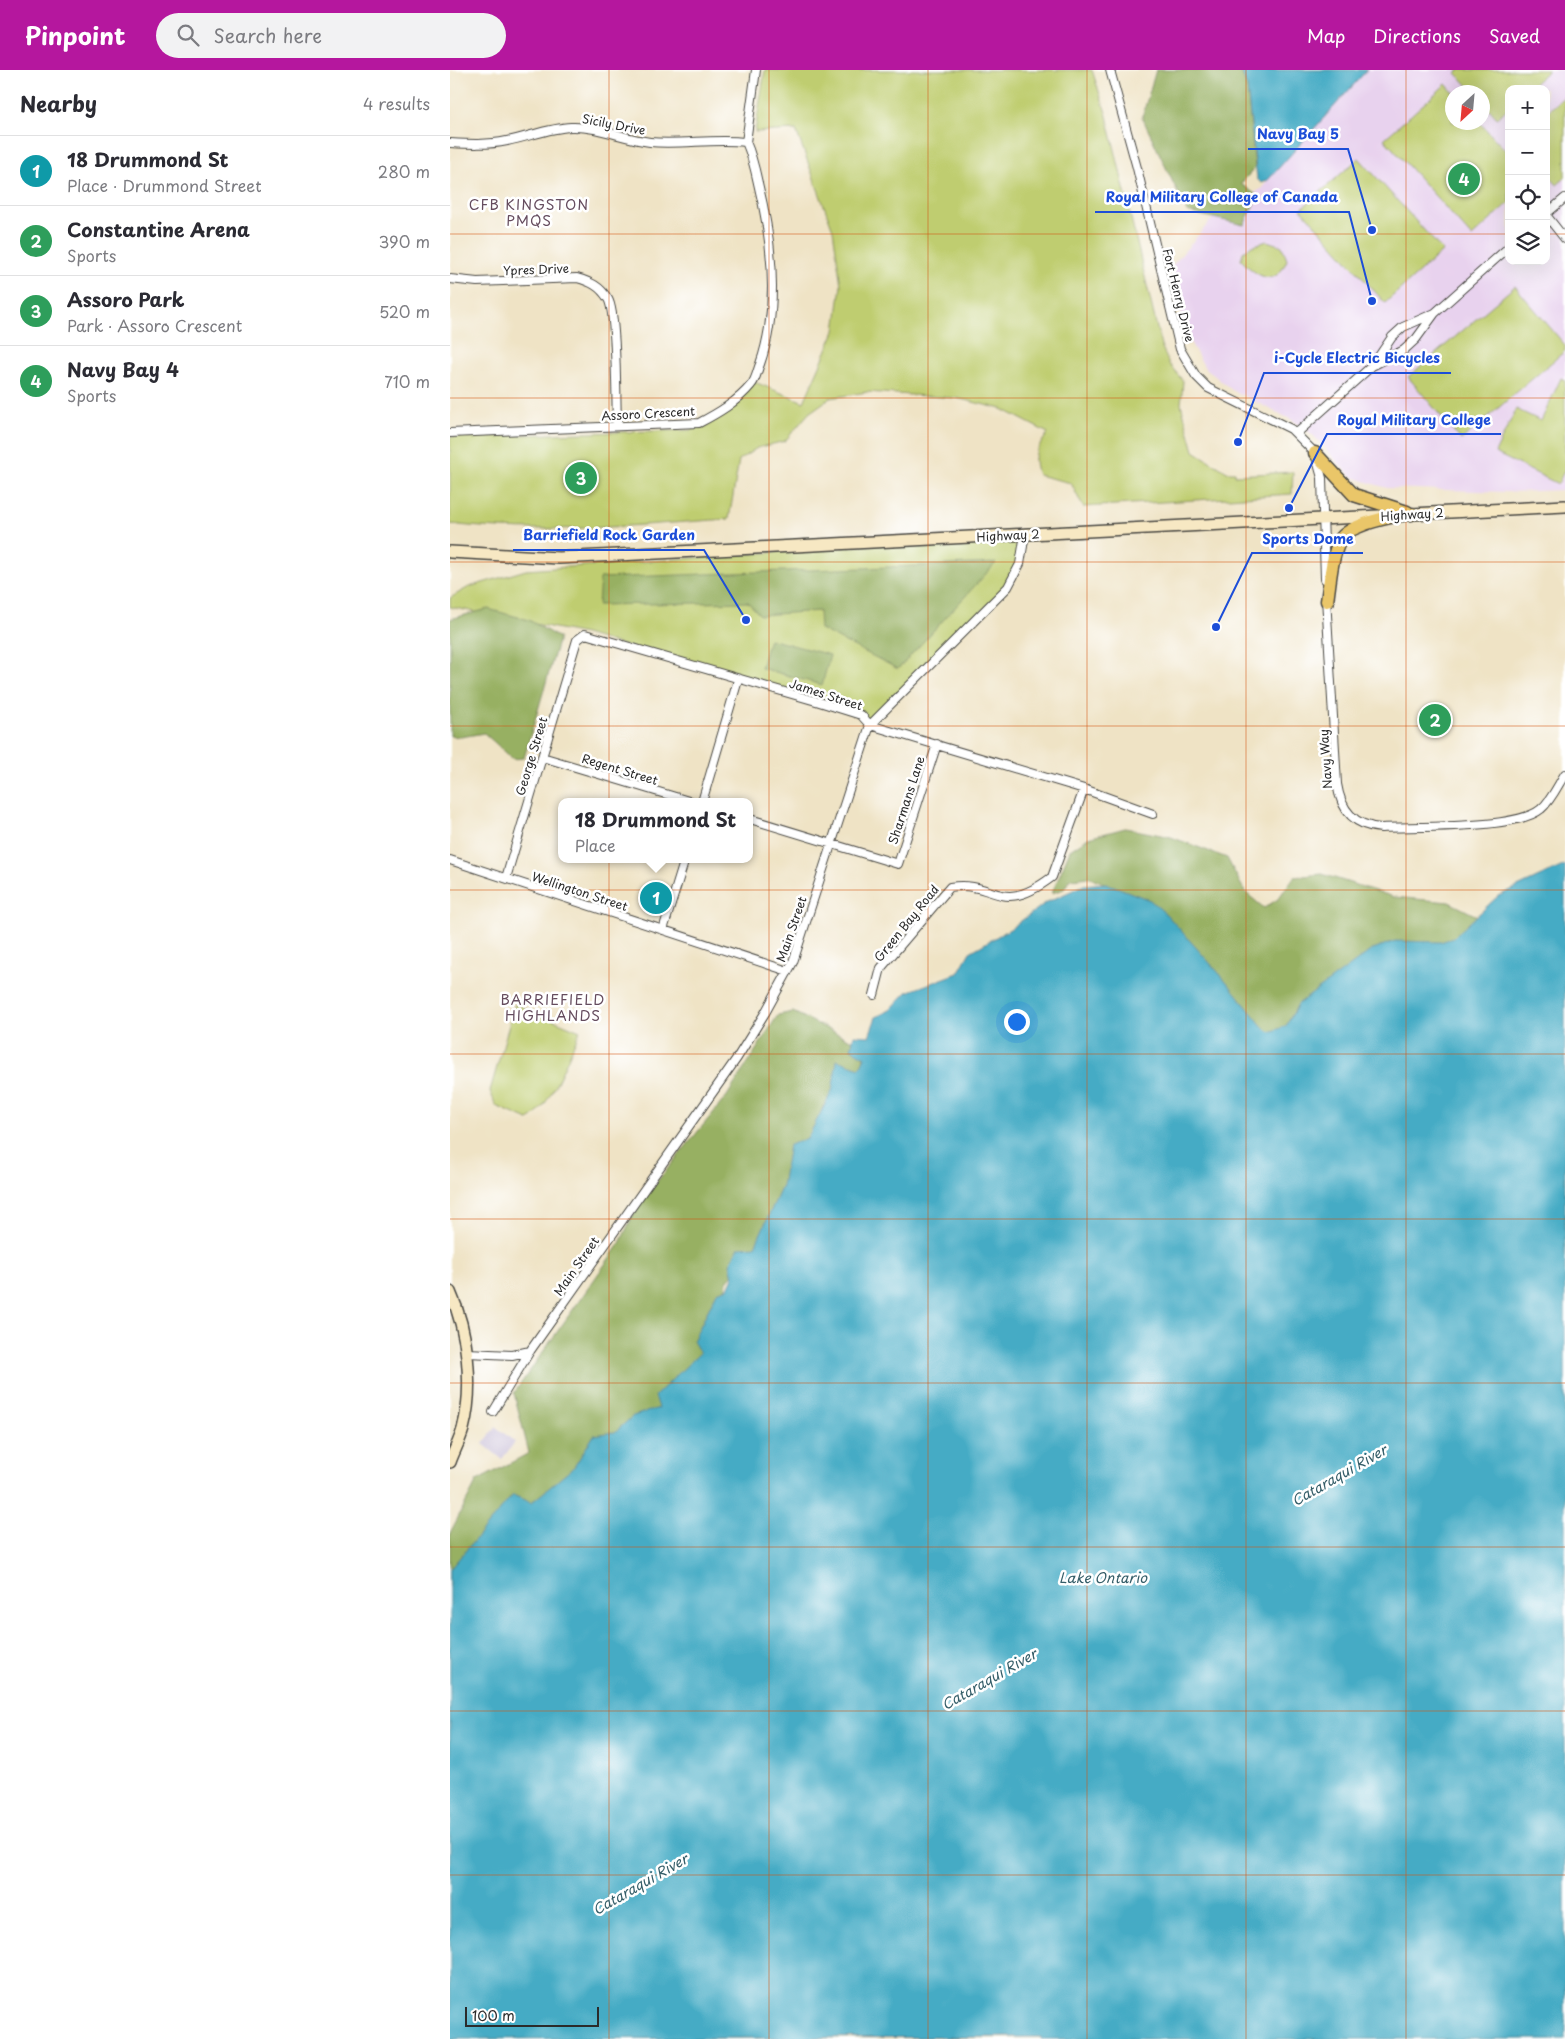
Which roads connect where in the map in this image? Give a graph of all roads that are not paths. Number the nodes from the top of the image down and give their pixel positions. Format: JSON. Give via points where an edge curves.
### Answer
{"nodes":[{"id":1,"x":756,"y":70,"type":"edge"},
{"id":2,"x":1110,"y":70,"type":"edge"},
{"id":3,"x":746,"y":142,"type":"junction"},
{"id":4,"x":450,"y":143,"type":"edge"},
{"id":5,"x":1565,"y":198,"type":"edge"},
{"id":6,"x":1550,"y":211,"type":"edge"},
{"id":7,"x":1550,"y":220,"type":"edge"},
{"id":8,"x":1565,"y":238,"type":"edge"},
{"id":9,"x":1505,"y":251,"type":"edge"},
{"id":10,"x":450,"y":279,"type":"edge"},
{"id":11,"x":1435,"y":312,"type":"junction"},
{"id":12,"x":1373,"y":366,"type":"junction"},
{"id":13,"x":617,"y":426,"type":"junction"},
{"id":14,"x":450,"y":433,"type":"edge"},
{"id":15,"x":1297,"y":433,"type":"junction"},
{"id":16,"x":1315,"y":453,"type":"junction"},
{"id":17,"x":1565,"y":506,"type":"edge"},
{"id":18,"x":1412,"y":514,"type":"junction"},
{"id":19,"x":1396,"y":515,"type":"junction"},
{"id":20,"x":1322,"y":519,"type":"junction"},
{"id":21,"x":1025,"y":534,"type":"junction"},
{"id":22,"x":450,"y":552,"type":"edge"},
{"id":23,"x":1327,"y":601,"type":"junction"},
{"id":24,"x":577,"y":640,"type":"joint"},
{"id":25,"x":738,"y":680,"type":"junction"},
{"id":26,"x":870,"y":725,"type":"junction"},
{"id":27,"x":936,"y":744,"type":"junction"},
{"id":28,"x":542,"y":757,"type":"junction"},
{"id":29,"x":1565,"y":774,"type":"edge"},
{"id":30,"x":1084,"y":789,"type":"junction"},
{"id":31,"x":679,"y":798,"type":"edge"},
{"id":32,"x":703,"y":798,"type":"edge"},
{"id":33,"x":1152,"y":814,"type":"dead end"},
{"id":34,"x":753,"y":820,"type":"edge"},
{"id":35,"x":831,"y":844,"type":"junction"},
{"id":36,"x":450,"y":860,"type":"edge"},
{"id":37,"x":684,"y":863,"type":"edge"},
{"id":38,"x":506,"y":878,"type":"junction"},
{"id":39,"x":663,"y":930,"type":"junction"},
{"id":40,"x":788,"y":971,"type":"junction"},
{"id":41,"x":874,"y":995,"type":"dead end"},
{"id":42,"x":450,"y":1292,"type":"edge"},
{"id":43,"x":530,"y":1350,"type":"junction"},
{"id":44,"x":467,"y":1353,"type":"junction"},
{"id":45,"x":492,"y":1412,"type":"dead end"},
{"id":46,"x":450,"y":1462,"type":"edge"}],
"edges":[{"from":1,"to":3,"type":"street","name":"Assoro Crescent"},
{"from":2,"to":15,"type":"street","name":"Fort Henry Drive","via":[[1184,359],[1208,388]]},
{"from":3,"to":4,"type":"street","name":"Sicily Drive","via":[[679,144],[571,127],[507,141]]},
{"from":3,"to":13,"type":"street","name":"Assoro Crescent","via":[[762,197],[770,246],[767,344],[752,384],[724,410],[699,423]]},
{"from":5,"to":6,"type":"street"},
{"from":7,"to":8,"type":"street"},
{"from":9,"to":11,"type":"street"},
{"from":10,"to":13,"type":"street","name":"Ypres Drive","via":[[477,282],[577,278],[599,287],[609,300],[614,323]]},
{"from":11,"to":12,"type":"street","via":[[1404,350]]},
{"from":11,"to":12,"type":"street","via":[[1404,327],[1392,337]]},
{"from":12,"to":15,"type":"street"},
{"from":13,"to":14,"type":"street","name":"Assoro Crescent"},
{"from":15,"to":16,"type":"street","name":"Fort Henry Drive"},
{"from":16,"to":18,"type":"main road","via":[[1354,495]]},
{"from":16,"to":20,"type":"street","name":"Fort Henry Drive","via":[[1322,478]]},
{"from":17,"to":18,"type":"main road","name":"Highway 2"},
{"from":18,"to":19,"type":"main road","name":"Highway 2"},
{"from":19,"to":20,"type":"main road","name":"Highway 2"},
{"from":19,"to":23,"type":"main road","via":[[1356,528],[1341,539]]},
{"from":20,"to":21,"type":"main road","name":"Highway 2"},
{"from":20,"to":23,"type":"street","name":"Navy Way"},
{"from":21,"to":22,"type":"main road","name":"Highway 2","via":[[560,558]]},
{"from":21,"to":26,"type":"street","name":"Main Street","via":[[1020,564],[1008,587]]},
{"from":23,"to":29,"type":"street","name":"Navy Way","via":[[1337,784],[1339,799],[1354,819],[1381,828],[1524,818],[1540,809]]},
{"from":24,"to":25,"type":"street","name":"James Street","via":[[585,634],[591,635]]},
{"from":24,"to":28,"type":"street","name":"George Street"},
{"from":25,"to":26,"type":"street","name":"James Street","via":[[861,715]]},
{"from":25,"to":32,"type":"street"},
{"from":26,"to":27,"type":"street","name":"James Street"},
{"from":26,"to":35,"type":"street","name":"Main Street"},
{"from":27,"to":30,"type":"street","name":"James Street"},
{"from":27,"to":35,"type":"street","name":"Sharmans Lane","via":[[898,864]]},
{"from":28,"to":31,"type":"street","name":"Regent Street"},
{"from":28,"to":38,"type":"street","name":"George Street"},
{"from":30,"to":33,"type":"street","name":"James Street"},
{"from":30,"to":41,"type":"street","name":"Green Bay Road","via":[[1052,877],[1040,887],[1016,897],[964,885],[950,887],[882,968]]},
{"from":34,"to":35,"type":"street"},
{"from":35,"to":40,"type":"street","name":"Main Street"},
{"from":36,"to":38,"type":"street","name":"Wellington Street"},
{"from":37,"to":39,"type":"street"},
{"from":38,"to":39,"type":"street","name":"Wellington Street"},
{"from":39,"to":40,"type":"street","name":"Wellington Street"},
{"from":40,"to":43,"type":"street","name":"Main Street","via":[[737,1058]]},
{"from":42,"to":44,"type":"main road"},
{"from":43,"to":44,"type":"street","via":[[512,1355]]},
{"from":43,"to":45,"type":"street","name":"Main Street"},
{"from":44,"to":46,"type":"main road","via":[[463,1429]]}]}
